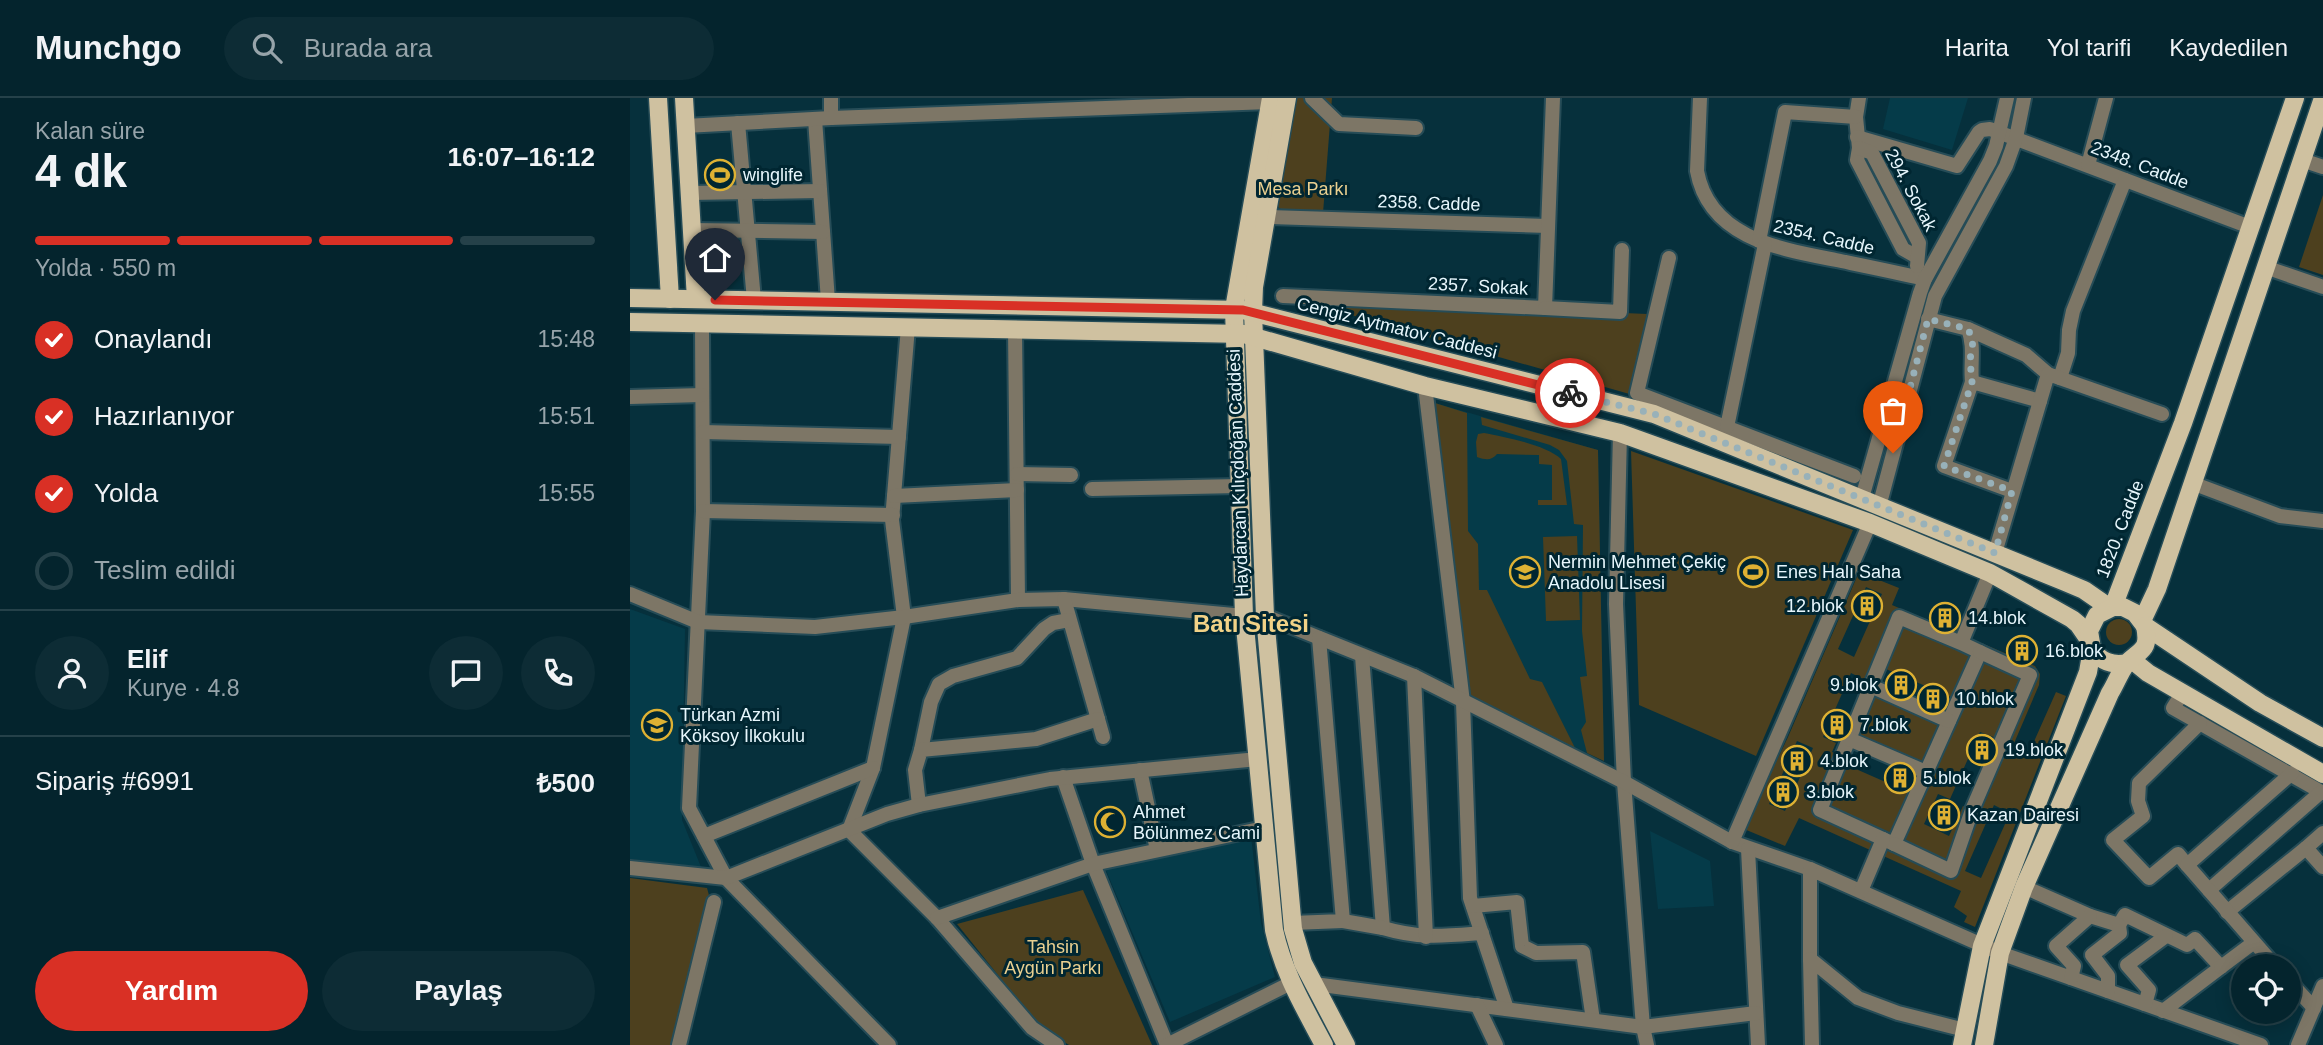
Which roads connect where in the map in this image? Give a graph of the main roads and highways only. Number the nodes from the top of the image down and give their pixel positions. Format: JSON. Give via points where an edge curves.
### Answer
{"nodes":[{"id":1,"x":658,"y":98,"type":"edge"},
{"id":2,"x":684,"y":98,"type":"edge"},
{"id":3,"x":2295,"y":98,"type":"edge"},
{"id":4,"x":2323,"y":98,"type":"edge"},
{"id":5,"x":1276,"y":99,"type":"edge"},
{"id":6,"x":630,"y":298,"type":"edge"},
{"id":7,"x":670,"y":299,"type":"junction"},
{"id":8,"x":696,"y":299,"type":"junction"},
{"id":9,"x":1234,"y":309,"type":"junction"},
{"id":10,"x":1253,"y":312,"type":"junction"},
{"id":11,"x":630,"y":322,"type":"edge"},
{"id":12,"x":1234,"y":332,"type":"junction"},
{"id":13,"x":1254,"y":336,"type":"junction"},
{"id":14,"x":2111,"y":608,"type":"junction"},
{"id":15,"x":1244,"y":616,"type":"junction"},
{"id":16,"x":1265,"y":616,"type":"junction"},
{"id":17,"x":2143,"y":624,"type":"junction"},
{"id":18,"x":2090,"y":645,"type":"junction"},
{"id":19,"x":2130,"y":662,"type":"junction"},
{"id":20,"x":2323,"y":738,"type":"edge"},
{"id":21,"x":2322,"y":786,"type":"edge"},
{"id":22,"x":1964,"y":1037,"type":"edge"},
{"id":23,"x":1324,"y":1045,"type":"edge"},
{"id":24,"x":1346,"y":1045,"type":"edge"},
{"id":25,"x":1984,"y":1045,"type":"edge"}],
"edges":[{"from":1,"to":7,"type":"main road"},
{"from":2,"to":8,"type":"main road"},
{"from":3,"to":14,"type":"main road","name":"1820. Cadde","via":[[2183,423]]},
{"from":4,"to":17,"type":"main road"},
{"from":5,"to":9,"type":"main road","name":"Haydarcan Kılıçdoğan Caddesi"},
{"from":5,"to":10,"type":"main road","name":"Haydarcan Kılıçdoğan Caddesi","via":[[1267,217]]},
{"from":6,"to":7,"type":"main road","name":"Cengiz Aytmatov Caddesi"},
{"from":7,"to":8,"type":"main road","name":"Cengiz Aytmatov Caddesi"},
{"from":8,"to":9,"type":"main road","name":"Cengiz Aytmatov Caddesi"},
{"from":9,"to":10,"type":"main road","name":"Cengiz Aytmatov Caddesi"},
{"from":9,"to":12,"type":"main road","name":"Haydarcan Kılıçdoğan Caddesi"},
{"from":10,"to":13,"type":"main road","name":"Haydarcan Kılıçdoğan Caddesi"},
{"from":10,"to":14,"type":"main road","name":"Cengiz Aytmatov Caddesi","via":[[1654,414],[1792,461],[1879,507],[2084,590]]},
{"from":11,"to":12,"type":"main road"},
{"from":12,"to":13,"type":"main road"},
{"from":12,"to":15,"type":"main road","name":"Haydarcan Kılıçdoğan Caddesi"},
{"from":13,"to":16,"type":"main road","name":"Haydarcan Kılıçdoğan Caddesi"},
{"from":13,"to":18,"type":"main road","via":[[1426,386],[1620,433],[1870,523],[1990,573],[2072,619]]},
{"from":14,"to":17,"type":"main road","name":"Cengiz Aytmatov Caddesi","via":[[2132,611]]},
{"from":14,"to":18,"type":"main road","name":"1820. Cadde","via":[[2091,623]]},
{"from":15,"to":16,"type":"main road"},
{"from":15,"to":23,"type":"main road","name":"Haydarcan Kılıçdoğan Caddesi","via":[[1274,930],[1291,983]]},
{"from":16,"to":24,"type":"main road","name":"Haydarcan Kılıçdoğan Caddesi","via":[[1292,923],[1298,953]]},
{"from":17,"to":19,"type":"main road","via":[[2145,644]]},
{"from":17,"to":20,"type":"main road","name":"Cengiz Aytmatov Caddesi","via":[[2260,703]]},
{"from":18,"to":19,"type":"main road","via":[[2103,661]]},
{"from":18,"to":22,"type":"main road","name":"1820. Cadde","via":[[2088,671],[1982,946]]},
{"from":19,"to":21,"type":"main road","via":[[2183,692]]},
{"from":19,"to":25,"type":"main road","via":[[2110,693],[2024,887],[2000,953]]}]}
